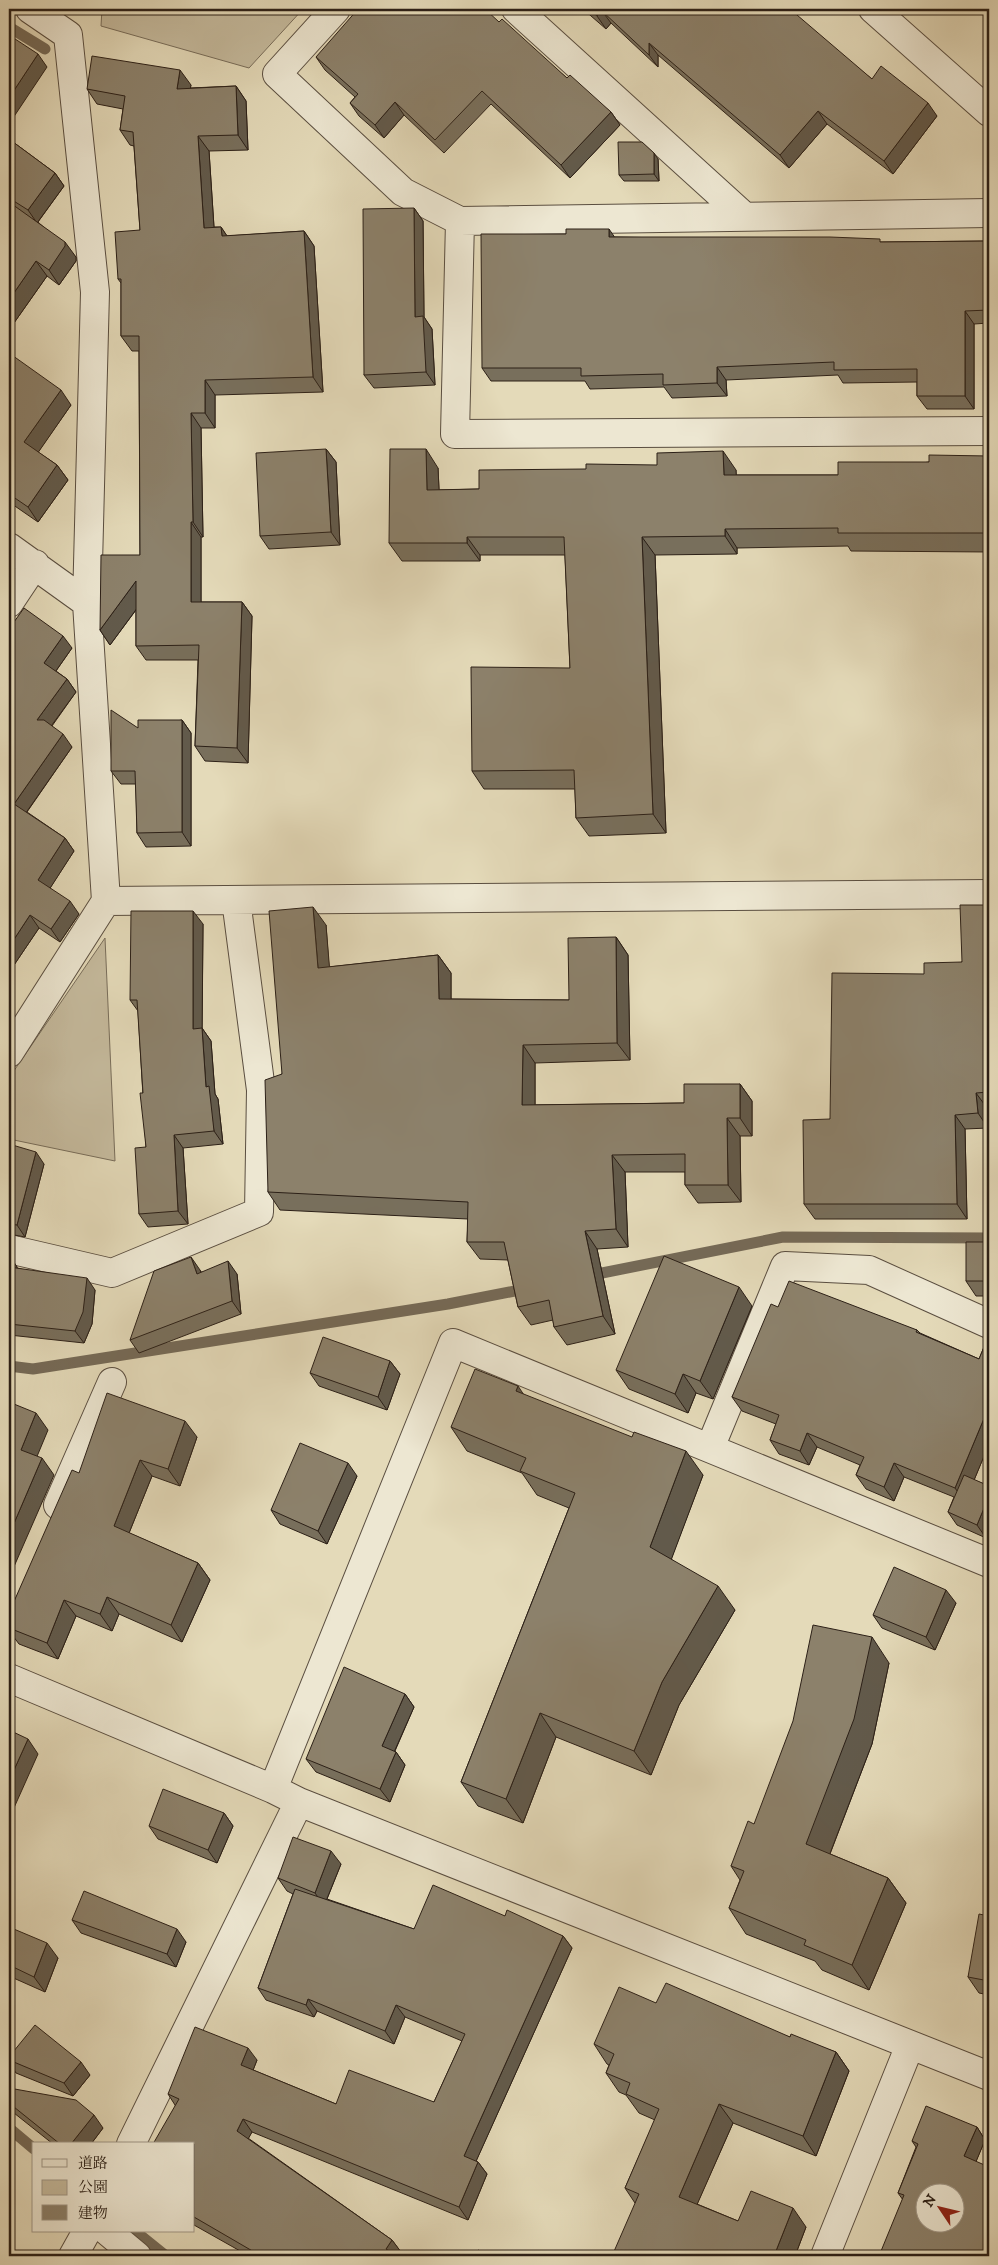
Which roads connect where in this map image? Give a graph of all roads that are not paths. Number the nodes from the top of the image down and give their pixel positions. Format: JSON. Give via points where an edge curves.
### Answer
{"nodes":[{"id":1,"x":30,"y":9,"type":"edge"},
{"id":2,"x":336,"y":9,"type":"edge"},
{"id":3,"x":516,"y":9,"type":"edge"},
{"id":4,"x":873,"y":9,"type":"edge"},
{"id":5,"x":989,"y":112,"type":"edge"},
{"id":6,"x":989,"y":213,"type":"edge"},
{"id":7,"x":744,"y":216,"type":"junction"},
{"id":8,"x":460,"y":220,"type":"junction"},
{"id":9,"x":989,"y":431,"type":"edge"},
{"id":10,"x":9,"y":547,"type":"edge"},
{"id":11,"x":35,"y":564,"type":"junction"},
{"id":12,"x":9,"y":603,"type":"edge"},
{"id":13,"x":87,"y":603,"type":"junction"},
{"id":14,"x":989,"y":894,"type":"edge"},
{"id":15,"x":236,"y":900,"type":"junction"},
{"id":16,"x":106,"y":901,"type":"junction"},
{"id":17,"x":9,"y":1053,"type":"edge"},
{"id":18,"x":9,"y":1249,"type":"edge"},
{"id":19,"x":989,"y":1324,"type":"edge"},
{"id":20,"x":112,"y":1382,"type":"dead end"},
{"id":21,"x":710,"y":1448,"type":"junction"},
{"id":22,"x":48,"y":1526,"type":"edge"},
{"id":23,"x":989,"y":1563,"type":"edge"},
{"id":24,"x":9,"y":1678,"type":"edge"},
{"id":25,"x":273,"y":1789,"type":"junction"},
{"id":26,"x":299,"y":1802,"type":"junction"},
{"id":27,"x":910,"y":2045,"type":"junction"},
{"id":28,"x":989,"y":2076,"type":"edge"},
{"id":29,"x":132,"y":2142,"type":"edge"},
{"id":30,"x":86,"y":2232,"type":"edge"},
{"id":31,"x":109,"y":2232,"type":"edge"},
{"id":32,"x":73,"y":2256,"type":"edge"},
{"id":33,"x":136,"y":2256,"type":"edge"},
{"id":34,"x":825,"y":2256,"type":"edge"}],
"edges":[{"from":1,"to":13,"type":"street","via":[[68,35],[95,292]]},
{"from":2,"to":8,"type":"street","via":[[277,74],[403,192]]},
{"from":3,"to":7,"type":"street"},
{"from":4,"to":5,"type":"street"},
{"from":6,"to":7,"type":"street"},
{"from":7,"to":8,"type":"street"},
{"from":8,"to":9,"type":"street","via":[[455,434]]},
{"from":10,"to":11,"type":"street"},
{"from":11,"to":12,"type":"street"},
{"from":11,"to":13,"type":"street"},
{"from":13,"to":16,"type":"street"},
{"from":14,"to":15,"type":"street"},
{"from":15,"to":16,"type":"street"},
{"from":15,"to":18,"type":"street","via":[[261,1090],[259,1212],[112,1273]]},
{"from":16,"to":17,"type":"street"},
{"from":19,"to":21,"type":"street","via":[[869,1270],[785,1266]]},
{"from":20,"to":22,"type":"street"},
{"from":21,"to":23,"type":"street"},
{"from":21,"to":25,"type":"street","via":[[453,1343]]},
{"from":24,"to":25,"type":"street"},
{"from":25,"to":26,"type":"street"},
{"from":26,"to":27,"type":"street"},
{"from":26,"to":29,"type":"street"},
{"from":27,"to":28,"type":"street"},
{"from":27,"to":34,"type":"street"},
{"from":30,"to":32,"type":"street"},
{"from":31,"to":33,"type":"street"}]}
